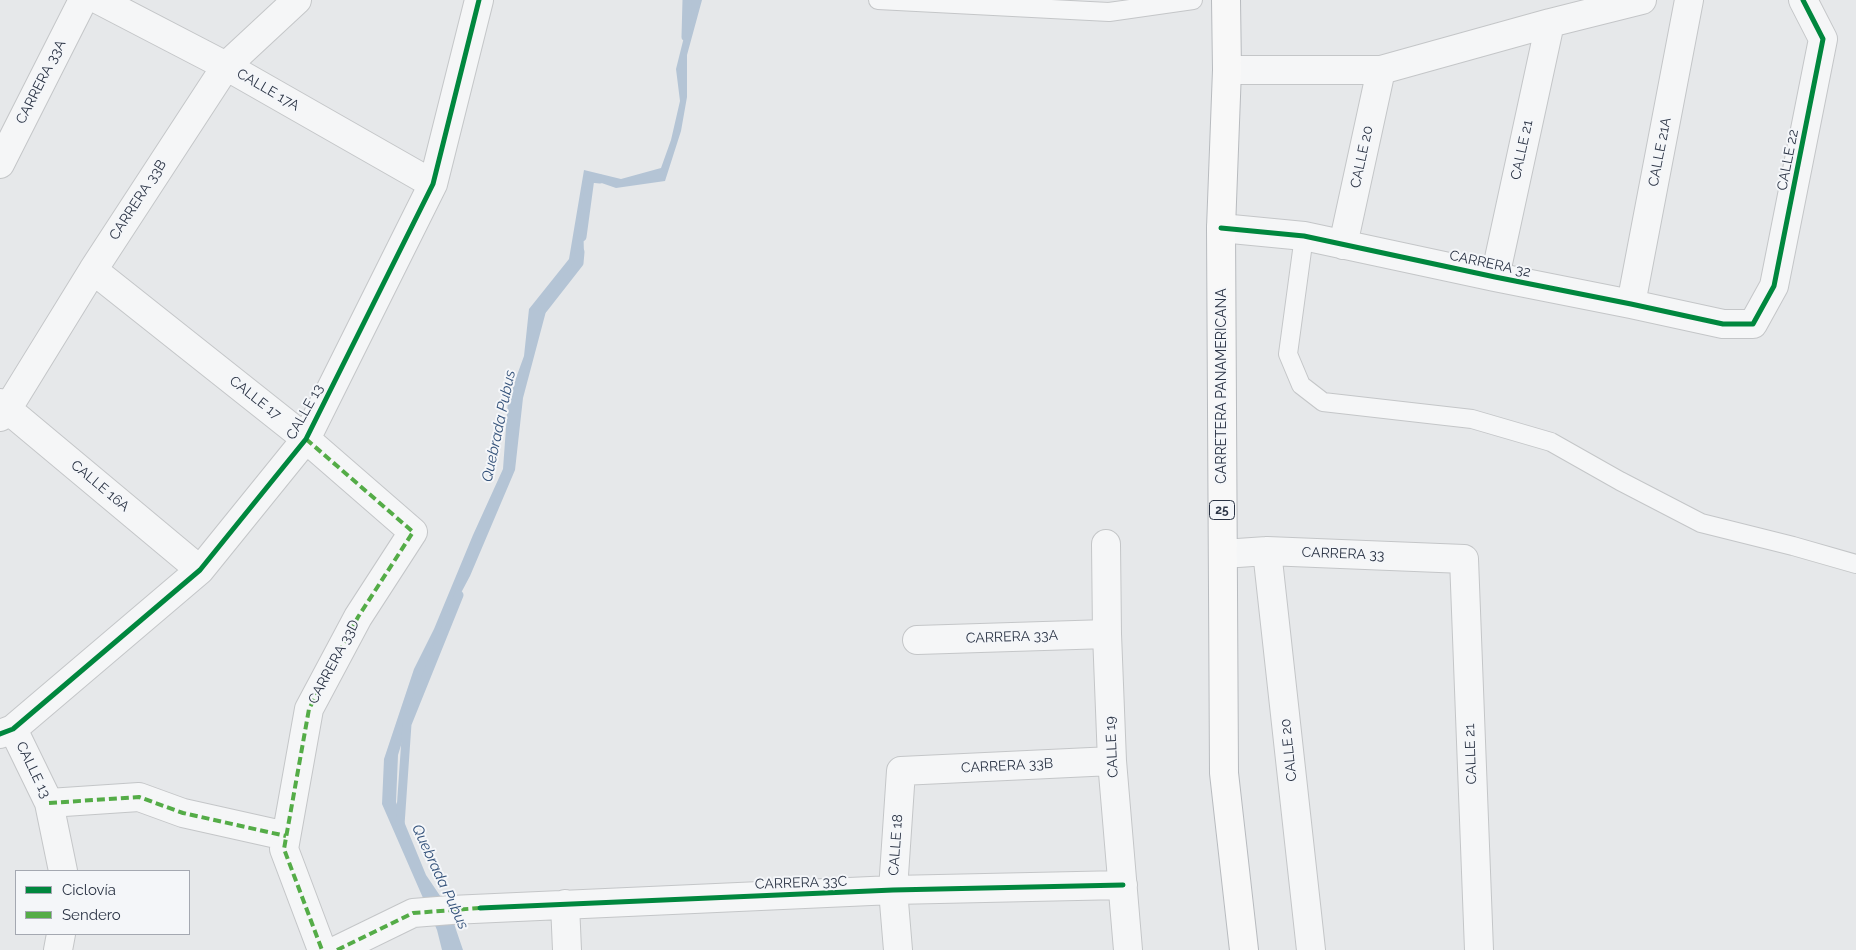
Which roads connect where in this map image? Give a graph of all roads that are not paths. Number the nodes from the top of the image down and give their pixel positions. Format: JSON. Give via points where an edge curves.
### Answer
{"nodes":[{"id":1,"x":83,"y":0,"type":"edge"},
{"id":2,"x":99,"y":0,"type":"edge"},
{"id":3,"x":297,"y":0,"type":"edge"},
{"id":4,"x":479,"y":0,"type":"edge"},
{"id":5,"x":878,"y":0,"type":"edge"},
{"id":6,"x":1193,"y":0,"type":"edge"},
{"id":7,"x":1226,"y":0,"type":"edge"},
{"id":8,"x":1689,"y":0,"type":"edge"},
{"id":9,"x":1803,"y":0,"type":"edge"},
{"id":10,"x":1637,"y":1,"type":"edge"},
{"id":11,"x":1550,"y":23,"type":"junction"},
{"id":12,"x":226,"y":66,"type":"junction"},
{"id":13,"x":1227,"y":70,"type":"junction"},
{"id":14,"x":1381,"y":70,"type":"junction"},
{"id":15,"x":0,"y":164,"type":"edge"},
{"id":16,"x":433,"y":184,"type":"junction"},
{"id":17,"x":1221,"y":228,"type":"junction"},
{"id":18,"x":1304,"y":236,"type":"junction"},
{"id":19,"x":1343,"y":245,"type":"junction"},
{"id":20,"x":93,"y":270,"type":"junction"},
{"id":21,"x":1495,"y":277,"type":"junction"},
{"id":22,"x":1631,"y":304,"type":"junction"},
{"id":23,"x":1754,"y":324,"type":"joint"},
{"id":24,"x":3,"y":409,"type":"edge"},
{"id":25,"x":306,"y":439,"type":"junction"},
{"id":26,"x":413,"y":532,"type":"joint"},
{"id":27,"x":1106,"y":544,"type":"dead end"},
{"id":28,"x":1267,"y":551,"type":"junction"},
{"id":29,"x":1223,"y":554,"type":"junction"},
{"id":30,"x":1464,"y":559,"type":"joint"},
{"id":31,"x":1856,"y":564,"type":"edge"},
{"id":32,"x":200,"y":570,"type":"junction"},
{"id":33,"x":1106,"y":634,"type":"junction"},
{"id":34,"x":918,"y":640,"type":"dead end"},
{"id":35,"x":6,"y":731,"type":"edge"},
{"id":36,"x":1112,"y":761,"type":"junction"},
{"id":37,"x":901,"y":771,"type":"joint"},
{"id":38,"x":49,"y":803,"type":"junction"},
{"id":39,"x":286,"y":836,"type":"junction"},
{"id":40,"x":62,"y":870,"type":"edge"},
{"id":41,"x":1123,"y":885,"type":"junction"},
{"id":42,"x":893,"y":890,"type":"junction"},
{"id":43,"x":565,"y":904,"type":"junction"},
{"id":44,"x":61,"y":935,"type":"edge"},
{"id":45,"x":58,"y":950,"type":"edge"},
{"id":46,"x":322,"y":950,"type":"edge"},
{"id":47,"x":337,"y":950,"type":"edge"},
{"id":48,"x":567,"y":950,"type":"edge"},
{"id":49,"x":898,"y":950,"type":"edge"},
{"id":50,"x":1128,"y":950,"type":"edge"},
{"id":51,"x":1244,"y":950,"type":"edge"},
{"id":52,"x":1311,"y":950,"type":"edge"},
{"id":53,"x":1479,"y":950,"type":"edge"}],
"edges":[{"from":1,"to":15,"type":"street","name":"CARRERA 33A"},
{"from":2,"to":12,"type":"street","name":"CALLE 17A"},
{"from":3,"to":12,"type":"street","name":"CARRERA 33B"},
{"from":4,"to":16,"type":"street","name":"CALLE 13"},
{"from":5,"to":6,"type":"lane","via":[[1109,12]]},
{"from":7,"to":13,"type":"highway","name":"CARRETERA PANAMERICANA","number":"25"},
{"from":8,"to":22,"type":"street","name":"CALLE 21A"},
{"from":9,"to":23,"type":"street","name":"CALLE 22","via":[[1823,39],[1774,286]]},
{"from":10,"to":11,"type":"street"},
{"from":11,"to":14,"type":"street"},
{"from":11,"to":21,"type":"street","name":"CALLE 21"},
{"from":12,"to":16,"type":"street","name":"CALLE 17A"},
{"from":12,"to":20,"type":"street","name":"CARRERA 33B"},
{"from":13,"to":14,"type":"street"},
{"from":13,"to":17,"type":"highway","name":"CARRETERA PANAMERICANA","number":"25"},
{"from":14,"to":19,"type":"street","name":"CALLE 20"},
{"from":16,"to":25,"type":"street","name":"CALLE 13"},
{"from":17,"to":18,"type":"street","name":"CARRERA 32"},
{"from":17,"to":29,"type":"highway","name":"CARRETERA PANAMERICANA","number":"25"},
{"from":18,"to":19,"type":"street","name":"CARRERA 32"},
{"from":18,"to":31,"type":"lane","via":[[1288,354],[1301,385],[1324,402],[1472,419],[1551,442],[1701,523]]},
{"from":19,"to":21,"type":"street","name":"CARRERA 32"},
{"from":20,"to":24,"type":"street","name":"CARRERA 33B"},
{"from":20,"to":25,"type":"street","name":"CALLE 17"},
{"from":21,"to":22,"type":"street","name":"CARRERA 32"},
{"from":22,"to":23,"type":"street","name":"CARRERA 32","via":[[1723,324]]},
{"from":24,"to":32,"type":"street","name":"CALLE 16A"},
{"from":25,"to":26,"type":"street","name":"CALLE 17"},
{"from":25,"to":32,"type":"street","name":"CALLE 13"},
{"from":26,"to":39,"type":"street","name":"CARRERA 33D","via":[[358,618],[309,709]]},
{"from":27,"to":33,"type":"street","name":"CALLE 19"},
{"from":28,"to":29,"type":"street","name":"CARRERA 33"},
{"from":28,"to":30,"type":"street","name":"CARRERA 33"},
{"from":28,"to":52,"type":"street","name":"CALLE 20"},
{"from":29,"to":51,"type":"highway","name":"CARRETERA PANAMERICANA","number":"25","via":[[1224,773]]},
{"from":30,"to":53,"type":"street","name":"CALLE 21"},
{"from":32,"to":35,"type":"street","name":"CALLE 13"},
{"from":33,"to":34,"type":"street","name":"CARRERA 33A"},
{"from":33,"to":36,"type":"street","name":"CALLE 19"},
{"from":35,"to":38,"type":"street","name":"CALLE 13"},
{"from":36,"to":37,"type":"street","name":"CARRERA 33B"},
{"from":36,"to":41,"type":"street","name":"CALLE 19"},
{"from":37,"to":42,"type":"street","name":"CALLE 18"},
{"from":38,"to":39,"type":"street","via":[[139,797],[183,813]]},
{"from":38,"to":40,"type":"street","name":"CALLE 13"},
{"from":39,"to":46,"type":"street","name":"CARRERA 33D","via":[[284,849]]},
{"from":41,"to":42,"type":"street","name":"CARRERA 33C"},
{"from":41,"to":50,"type":"street","name":"CALLE 19"},
{"from":42,"to":43,"type":"street","name":"CARRERA 33C"},
{"from":42,"to":49,"type":"street","name":"CALLE 18"},
{"from":43,"to":47,"type":"street","name":"CARRERA 33C","via":[[413,913]]},
{"from":43,"to":48,"type":"street"},
{"from":44,"to":45,"type":"street"}]}
